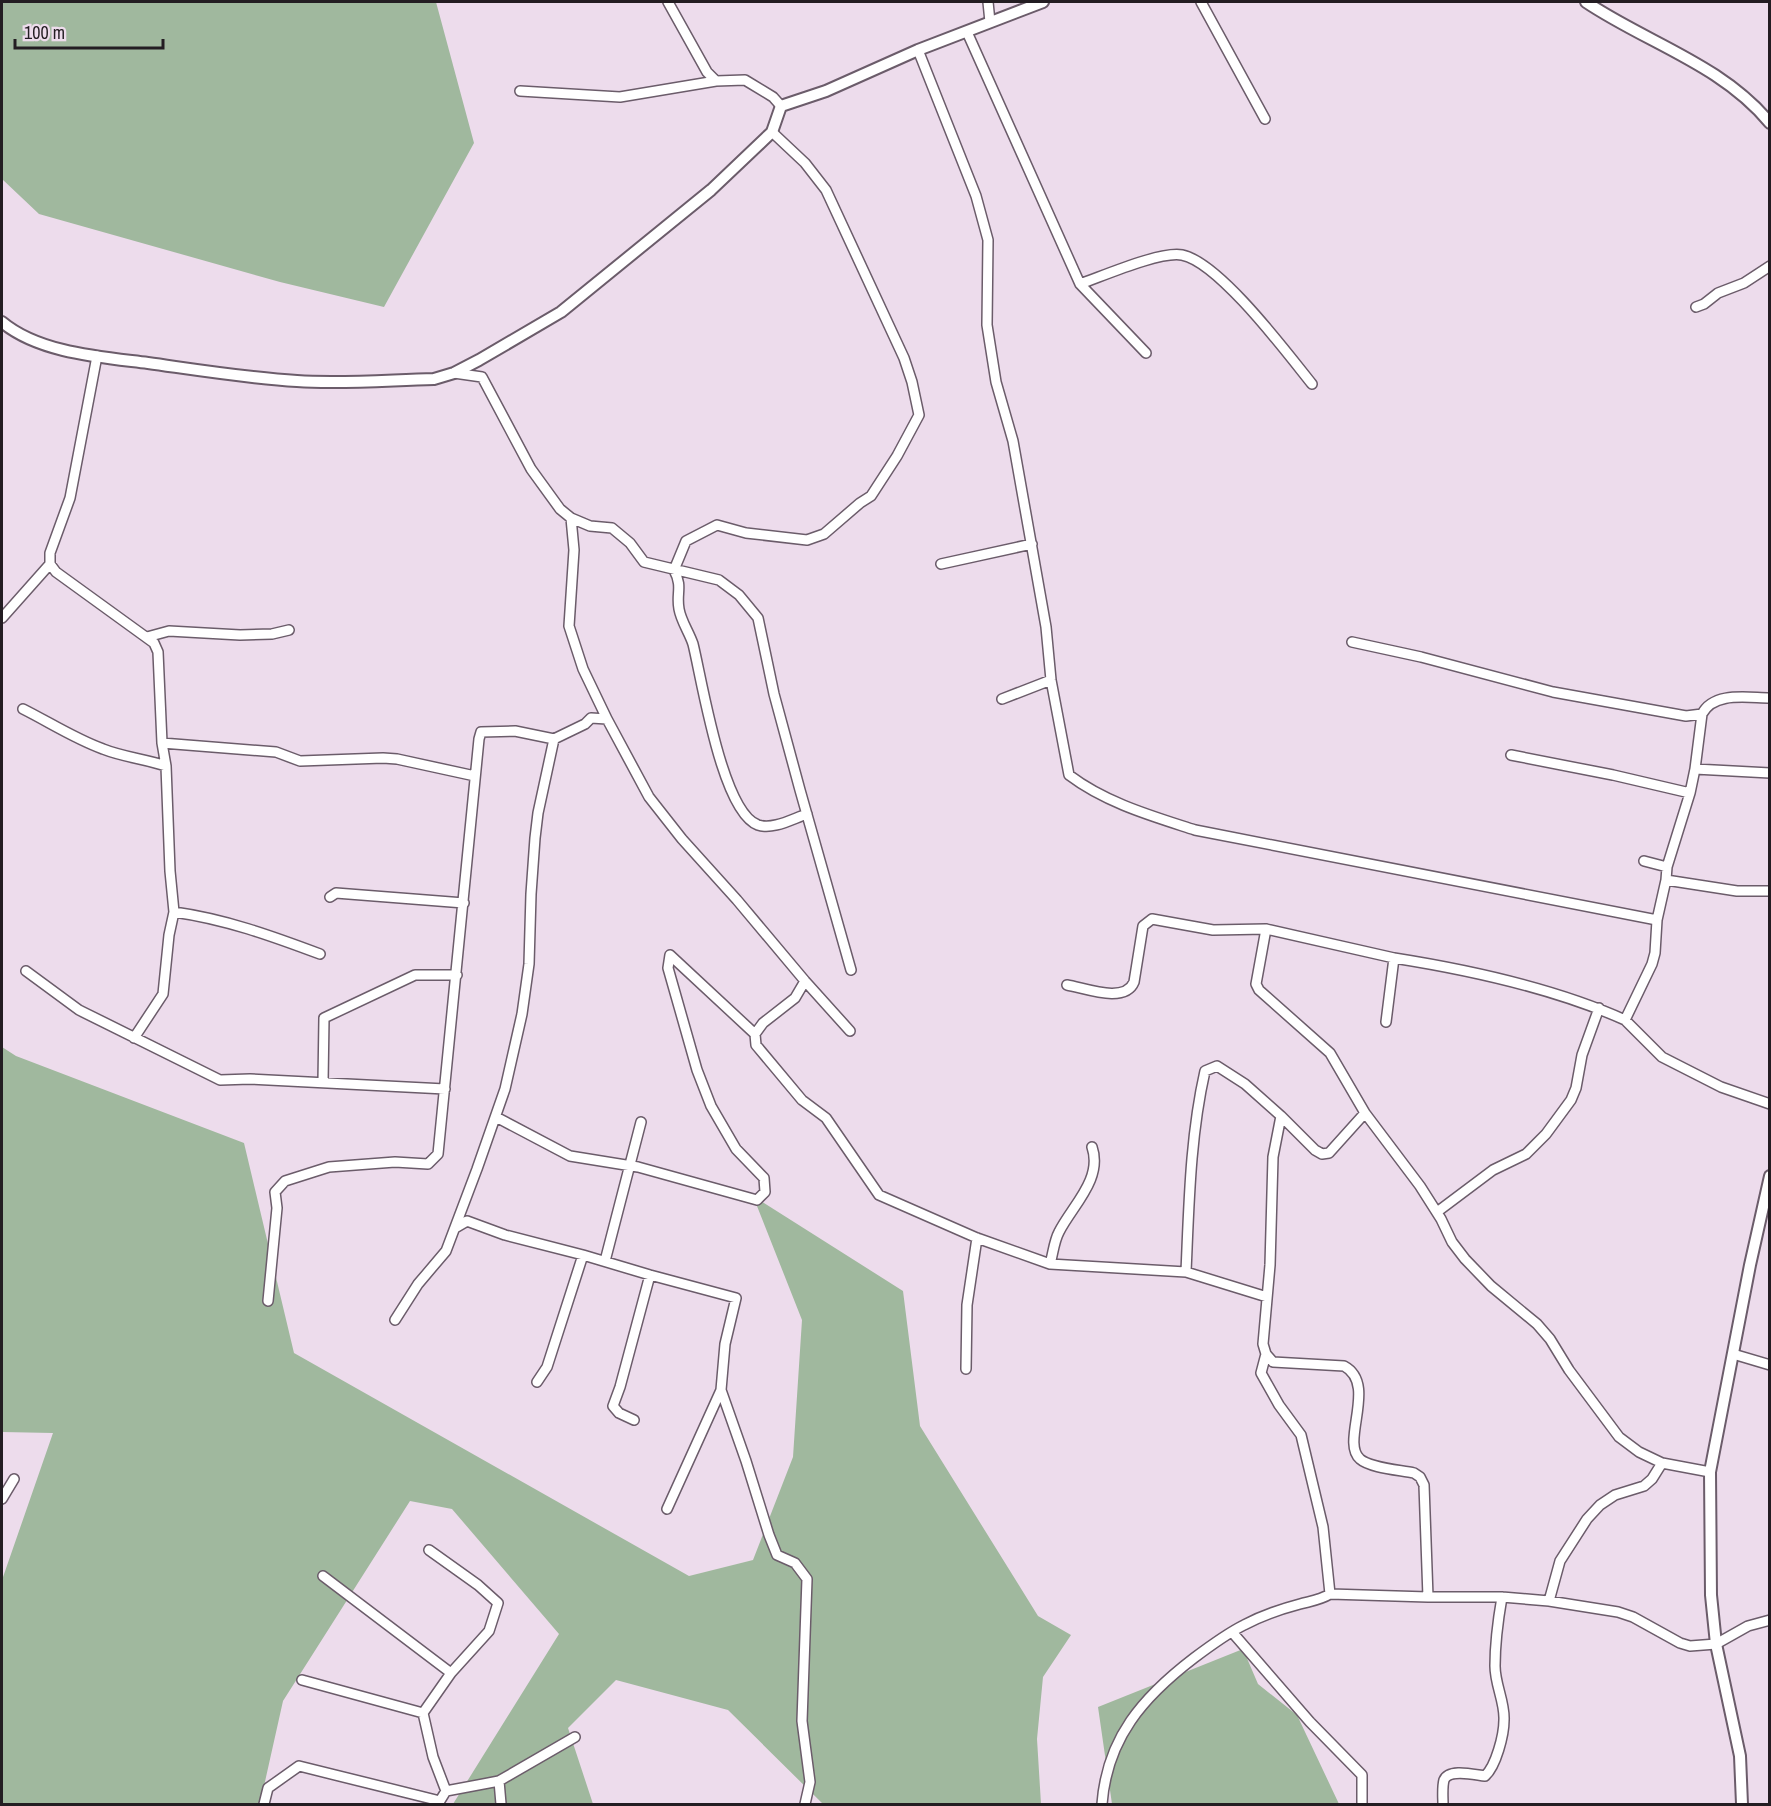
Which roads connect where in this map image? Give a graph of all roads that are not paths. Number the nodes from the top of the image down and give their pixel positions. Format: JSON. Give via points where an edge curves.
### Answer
{"nodes":[{"id":1,"x":668,"y":2,"type":"edge"},
{"id":2,"x":988,"y":2,"type":"edge"},
{"id":3,"x":1043,"y":2,"type":"edge"},
{"id":4,"x":1201,"y":2,"type":"edge"},
{"id":5,"x":1586,"y":2,"type":"edge"},
{"id":6,"x":990,"y":22,"type":"junction"},
{"id":7,"x":967,"y":32,"type":"junction"},
{"id":8,"x":918,"y":50,"type":"junction"},
{"id":9,"x":716,"y":81,"type":"junction"},
{"id":10,"x":520,"y":91,"type":"dead end"},
{"id":11,"x":781,"y":106,"type":"junction"},
{"id":12,"x":1265,"y":119,"type":"dead end"},
{"id":13,"x":1770,"y":123,"type":"edge"},
{"id":14,"x":772,"y":132,"type":"junction"},
{"id":15,"x":1770,"y":266,"type":"edge"},
{"id":16,"x":1080,"y":284,"type":"junction"},
{"id":17,"x":1696,"y":308,"type":"dead end"},
{"id":18,"x":2,"y":322,"type":"edge"},
{"id":19,"x":1146,"y":353,"type":"dead end"},
{"id":20,"x":97,"y":356,"type":"junction"},
{"id":21,"x":454,"y":373,"type":"junction"},
{"id":22,"x":1312,"y":384,"type":"dead end"},
{"id":23,"x":571,"y":518,"type":"junction"},
{"id":24,"x":1032,"y":544,"type":"junction"},
{"id":25,"x":50,"y":564,"type":"junction"},
{"id":26,"x":941,"y":564,"type":"dead end"},
{"id":27,"x":674,"y":570,"type":"junction"},
{"id":28,"x":2,"y":618,"type":"edge"},
{"id":29,"x":290,"y":630,"type":"dead end"},
{"id":30,"x":147,"y":637,"type":"junction"},
{"id":31,"x":1352,"y":642,"type":"dead end"},
{"id":32,"x":1051,"y":680,"type":"junction"},
{"id":33,"x":1770,"y":698,"type":"edge"},
{"id":34,"x":1002,"y":699,"type":"dead end"},
{"id":35,"x":23,"y":709,"type":"dead end"},
{"id":36,"x":1702,"y":714,"type":"junction"},
{"id":37,"x":607,"y":719,"type":"junction"},
{"id":38,"x":554,"y":739,"type":"junction"},
{"id":39,"x":162,"y":743,"type":"junction"},
{"id":40,"x":1511,"y":755,"type":"dead end"},
{"id":41,"x":166,"y":766,"type":"junction"},
{"id":42,"x":1695,"y":769,"type":"junction"},
{"id":43,"x":1770,"y":773,"type":"edge"},
{"id":44,"x":475,"y":776,"type":"junction"},
{"id":45,"x":1690,"y":793,"type":"junction"},
{"id":46,"x":807,"y":814,"type":"junction"},
{"id":47,"x":1644,"y":861,"type":"dead end"},
{"id":48,"x":1667,"y":867,"type":"junction"},
{"id":49,"x":1666,"y":880,"type":"junction"},
{"id":50,"x":1770,"y":891,"type":"edge"},
{"id":51,"x":330,"y":897,"type":"dead end"},
{"id":52,"x":464,"y":903,"type":"junction"},
{"id":53,"x":174,"y":912,"type":"junction"},
{"id":54,"x":1657,"y":920,"type":"junction"},
{"id":55,"x":1266,"y":929,"type":"junction"},
{"id":56,"x":320,"y":954,"type":"dead end"},
{"id":57,"x":1394,"y":958,"type":"junction"},
{"id":58,"x":851,"y":970,"type":"dead end"},
{"id":59,"x":26,"y":971,"type":"dead end"},
{"id":60,"x":457,"y":975,"type":"junction"},
{"id":61,"x":805,"y":981,"type":"junction"},
{"id":62,"x":1067,"y":985,"type":"dead end"},
{"id":63,"x":1599,"y":1008,"type":"junction"},
{"id":64,"x":1625,"y":1020,"type":"junction"},
{"id":65,"x":1386,"y":1022,"type":"dead end"},
{"id":66,"x":850,"y":1031,"type":"dead end"},
{"id":67,"x":755,"y":1034,"type":"junction"},
{"id":68,"x":134,"y":1038,"type":"junction"},
{"id":69,"x":323,"y":1082,"type":"junction"},
{"id":70,"x":445,"y":1089,"type":"junction"},
{"id":71,"x":1770,"y":1104,"type":"edge"},
{"id":72,"x":1365,"y":1113,"type":"junction"},
{"id":73,"x":1281,"y":1116,"type":"junction"},
{"id":74,"x":496,"y":1117,"type":"junction"},
{"id":75,"x":641,"y":1122,"type":"dead end"},
{"id":76,"x":1092,"y":1147,"type":"dead end"},
{"id":77,"x":631,"y":1166,"type":"junction"},
{"id":78,"x":1770,"y":1176,"type":"edge"},
{"id":79,"x":1437,"y":1212,"type":"junction"},
{"id":80,"x":455,"y":1228,"type":"junction"},
{"id":81,"x":977,"y":1238,"type":"junction"},
{"id":82,"x":583,"y":1255,"type":"junction"},
{"id":83,"x":605,"y":1261,"type":"junction"},
{"id":84,"x":1050,"y":1264,"type":"junction"},
{"id":85,"x":1186,"y":1272,"type":"junction"},
{"id":86,"x":650,"y":1275,"type":"junction"},
{"id":87,"x":1267,"y":1297,"type":"junction"},
{"id":88,"x":268,"y":1301,"type":"dead end"},
{"id":89,"x":395,"y":1320,"type":"dead end"},
{"id":90,"x":1266,"y":1354,"type":"junction"},
{"id":91,"x":1732,"y":1354,"type":"junction"},
{"id":92,"x":1770,"y":1365,"type":"edge"},
{"id":93,"x":966,"y":1368,"type":"dead end"},
{"id":94,"x":537,"y":1382,"type":"dead end"},
{"id":95,"x":722,"y":1390,"type":"junction"},
{"id":96,"x":634,"y":1420,"type":"dead end"},
{"id":97,"x":1662,"y":1463,"type":"junction"},
{"id":98,"x":1710,"y":1472,"type":"junction"},
{"id":99,"x":14,"y":1479,"type":"dead end"},
{"id":100,"x":2,"y":1498,"type":"edge"},
{"id":101,"x":667,"y":1509,"type":"dead end"},
{"id":102,"x":429,"y":1550,"type":"dead end"},
{"id":103,"x":323,"y":1575,"type":"dead end"},
{"id":104,"x":1330,"y":1594,"type":"junction"},
{"id":105,"x":1428,"y":1597,"type":"junction"},
{"id":106,"x":1502,"y":1597,"type":"junction"},
{"id":107,"x":1549,"y":1601,"type":"junction"},
{"id":108,"x":1770,"y":1620,"type":"edge"},
{"id":109,"x":1232,"y":1632,"type":"junction"},
{"id":110,"x":1716,"y":1644,"type":"junction"},
{"id":111,"x":451,"y":1673,"type":"junction"},
{"id":112,"x":302,"y":1680,"type":"dead end"},
{"id":113,"x":423,"y":1713,"type":"junction"},
{"id":114,"x":575,"y":1737,"type":"dead end"},
{"id":115,"x":499,"y":1781,"type":"junction"},
{"id":116,"x":446,"y":1791,"type":"junction"},
{"id":117,"x":439,"y":1803,"type":"edge"},
{"id":118,"x":264,"y":1804,"type":"edge"},
{"id":119,"x":501,"y":1804,"type":"edge"},
{"id":120,"x":805,"y":1804,"type":"edge"},
{"id":121,"x":1102,"y":1804,"type":"edge"},
{"id":122,"x":1362,"y":1804,"type":"edge"},
{"id":123,"x":1443,"y":1804,"type":"edge"},
{"id":124,"x":1742,"y":1804,"type":"edge"}],
"edges":[{"from":1,"to":9,"type":"street","via":[[707,72]]},
{"from":2,"to":6,"type":"street"},
{"from":3,"to":6,"type":"street"},
{"from":4,"to":12,"type":"street"},
{"from":5,"to":13,"type":"street","via":[[1714,73]]},
{"from":6,"to":7,"type":"street"},
{"from":7,"to":8,"type":"street"},
{"from":7,"to":16,"type":"street"},
{"from":8,"to":11,"type":"street","via":[[826,91]]},
{"from":8,"to":24,"type":"street","via":[[972,185],[988,240],[987,325]]},
{"from":9,"to":10,"type":"street","via":[[620,97]]},
{"from":9,"to":11,"type":"street","via":[[745,80]]},
{"from":11,"to":14,"type":"street"},
{"from":14,"to":21,"type":"street","via":[[711,190],[561,312]]},
{"from":14,"to":27,"type":"street","via":[[805,162],[826,190],[904,358],[919,415],[871,496],[824,534],[807,540],[746,533],[717,525],[686,541]]},
{"from":15,"to":17,"type":"street"},
{"from":16,"to":19,"type":"street"},
{"from":16,"to":22,"type":"street","via":[[1163,257],[1181,255],[1197,260],[1219,276]]},
{"from":18,"to":20,"type":"street","via":[[25,339]]},
{"from":20,"to":21,"type":"street","via":[[300,382],[434,379]]},
{"from":20,"to":25,"type":"street","via":[[70,498],[50,553]]},
{"from":21,"to":23,"type":"street","via":[[482,377],[531,469]]},
{"from":23,"to":27,"type":"street","via":[[590,526],[612,528],[644,562]]},
{"from":23,"to":37,"type":"street","via":[[574,550],[569,626],[583,669]]},
{"from":24,"to":26,"type":"street"},
{"from":24,"to":32,"type":"street"},
{"from":25,"to":28,"type":"street"},
{"from":25,"to":30,"type":"street","via":[[56,573]]},
{"from":27,"to":46,"type":"street","via":[[719,580],[739,595],[758,618]]},
{"from":27,"to":46,"type":"street","via":[[680,581],[679,609],[692,641],[721,762],[737,802],[748,820],[760,826],[773,826]]},
{"from":29,"to":30,"type":"street","via":[[240,635],[169,631]]},
{"from":30,"to":39,"type":"street","via":[[158,652]]},
{"from":31,"to":36,"type":"street","via":[[1563,694],[1686,716]]},
{"from":32,"to":34,"type":"street"},
{"from":32,"to":54,"type":"street","via":[[1069,775],[1090,790],[1153,817],[1195,830]]},
{"from":33,"to":36,"type":"street","via":[[1718,700]]},
{"from":35,"to":41,"type":"street","via":[[100,748]]},
{"from":36,"to":42,"type":"street"},
{"from":37,"to":38,"type":"street","via":[[591,718]]},
{"from":37,"to":61,"type":"street","via":[[649,797]]},
{"from":38,"to":44,"type":"street","via":[[515,731],[481,732]]},
{"from":38,"to":74,"type":"street","via":[[535,838],[529,964],[522,1014]]},
{"from":39,"to":41,"type":"street"},
{"from":39,"to":44,"type":"street","via":[[276,752],[300,761],[397,759]]},
{"from":40,"to":45,"type":"street"},
{"from":41,"to":53,"type":"street"},
{"from":42,"to":43,"type":"street"},
{"from":42,"to":45,"type":"street"},
{"from":44,"to":52,"type":"street"},
{"from":45,"to":48,"type":"street"},
{"from":46,"to":58,"type":"street"},
{"from":47,"to":48,"type":"street"},
{"from":48,"to":49,"type":"street"},
{"from":49,"to":50,"type":"street","via":[[1737,891]]},
{"from":49,"to":54,"type":"street"},
{"from":51,"to":52,"type":"street","via":[[336,893]]},
{"from":52,"to":60,"type":"street"},
{"from":53,"to":56,"type":"street","via":[[257,931]]},
{"from":53,"to":68,"type":"street","via":[[163,994]]},
{"from":54,"to":64,"type":"street","via":[[1652,964]]},
{"from":55,"to":57,"type":"street"},
{"from":55,"to":62,"type":"street","via":[[1213,930],[1152,919],[1143,926],[1134,982],[1126,992],[1117,995]]},
{"from":55,"to":72,"type":"street","via":[[1256,984],[1259,990],[1330,1053]]},
{"from":57,"to":63,"type":"street","via":[[1491,976]]},
{"from":57,"to":65,"type":"street"},
{"from":59,"to":68,"type":"street","via":[[79,1010]]},
{"from":60,"to":69,"type":"street","via":[[415,975],[324,1018]]},
{"from":60,"to":70,"type":"street"},
{"from":61,"to":66,"type":"street"},
{"from":61,"to":67,"type":"street","via":[[795,998]]},
{"from":63,"to":64,"type":"street"},
{"from":63,"to":79,"type":"street","via":[[1571,1100],[1546,1134],[1526,1154],[1493,1170]]},
{"from":64,"to":71,"type":"street","via":[[1662,1057],[1720,1087]]},
{"from":67,"to":77,"type":"street","via":[[670,955],[668,968],[697,1070],[711,1106],[736,1149],[764,1178],[763,1196],[757,1200]]},
{"from":67,"to":81,"type":"street","via":[[756,1045],[802,1100],[826,1118],[879,1195]]},
{"from":68,"to":69,"type":"street","via":[[220,1080]]},
{"from":69,"to":70,"type":"street"},
{"from":70,"to":88,"type":"street","via":[[438,1154],[428,1164],[329,1167],[285,1181],[275,1192],[277,1208]]},
{"from":72,"to":73,"type":"street","via":[[1329,1153],[1323,1154]]},
{"from":72,"to":79,"type":"street"},
{"from":73,"to":85,"type":"street","via":[[1245,1084],[1217,1066],[1205,1071],[1189,1174]]},
{"from":73,"to":87,"type":"street","via":[[1273,1157]]},
{"from":74,"to":77,"type":"street","via":[[570,1156]]},
{"from":74,"to":80,"type":"street"},
{"from":75,"to":77,"type":"street"},
{"from":76,"to":84,"type":"street","via":[[1096,1158],[1089,1182],[1058,1233]]},
{"from":77,"to":83,"type":"street"},
{"from":78,"to":91,"type":"street"},
{"from":79,"to":97,"type":"street","via":[[1465,1259],[1550,1339],[1619,1437]]},
{"from":80,"to":82,"type":"street","via":[[467,1221]]},
{"from":80,"to":89,"type":"street","via":[[446,1251]]},
{"from":81,"to":84,"type":"street"},
{"from":81,"to":93,"type":"street","via":[[967,1305]]},
{"from":82,"to":83,"type":"street"},
{"from":82,"to":94,"type":"street","via":[[547,1367]]},
{"from":83,"to":86,"type":"street"},
{"from":84,"to":85,"type":"street"},
{"from":85,"to":87,"type":"street"},
{"from":86,"to":95,"type":"street","via":[[736,1298],[725,1344]]},
{"from":86,"to":96,"type":"street","via":[[613,1406]]},
{"from":87,"to":90,"type":"street","via":[[1263,1344]]},
{"from":90,"to":104,"type":"street","via":[[1261,1373],[1278,1406],[1302,1435],[1323,1527]]},
{"from":90,"to":105,"type":"street","via":[[1273,1362],[1344,1366],[1353,1371],[1358,1381],[1354,1449],[1359,1459],[1414,1473],[1424,1485]]},
{"from":91,"to":92,"type":"street"},
{"from":91,"to":98,"type":"street"},
{"from":95,"to":101,"type":"street"},
{"from":95,"to":120,"type":"street","via":[[777,1554],[795,1563],[807,1579],[802,1721],[810,1782]]},
{"from":97,"to":98,"type":"street"},
{"from":97,"to":107,"type":"street","via":[[1644,1486],[1615,1495],[1587,1519],[1560,1561]]},
{"from":98,"to":110,"type":"street","via":[[1711,1595]]},
{"from":99,"to":100,"type":"street"},
{"from":102,"to":111,"type":"street","via":[[498,1603],[489,1631]]},
{"from":103,"to":111,"type":"street"},
{"from":104,"to":105,"type":"street"},
{"from":104,"to":109,"type":"street","via":[[1267,1615]]},
{"from":105,"to":106,"type":"street"},
{"from":106,"to":107,"type":"street"},
{"from":106,"to":123,"type":"street","via":[[1495,1668],[1505,1721],[1495,1764],[1485,1776],[1447,1776]]},
{"from":107,"to":110,"type":"street","via":[[1618,1612],[1690,1646]]},
{"from":108,"to":110,"type":"street","via":[[1748,1626]]},
{"from":109,"to":121,"type":"street","via":[[1170,1676],[1137,1711],[1111,1756]]},
{"from":109,"to":122,"type":"street","via":[[1362,1775]]},
{"from":110,"to":124,"type":"street","via":[[1740,1756]]},
{"from":111,"to":113,"type":"street"},
{"from":112,"to":113,"type":"street"},
{"from":113,"to":116,"type":"street"},
{"from":114,"to":115,"type":"street"},
{"from":115,"to":116,"type":"street"},
{"from":115,"to":119,"type":"street"},
{"from":116,"to":117,"type":"street"},
{"from":117,"to":118,"type":"street","via":[[299,1766],[268,1788]]}]}
